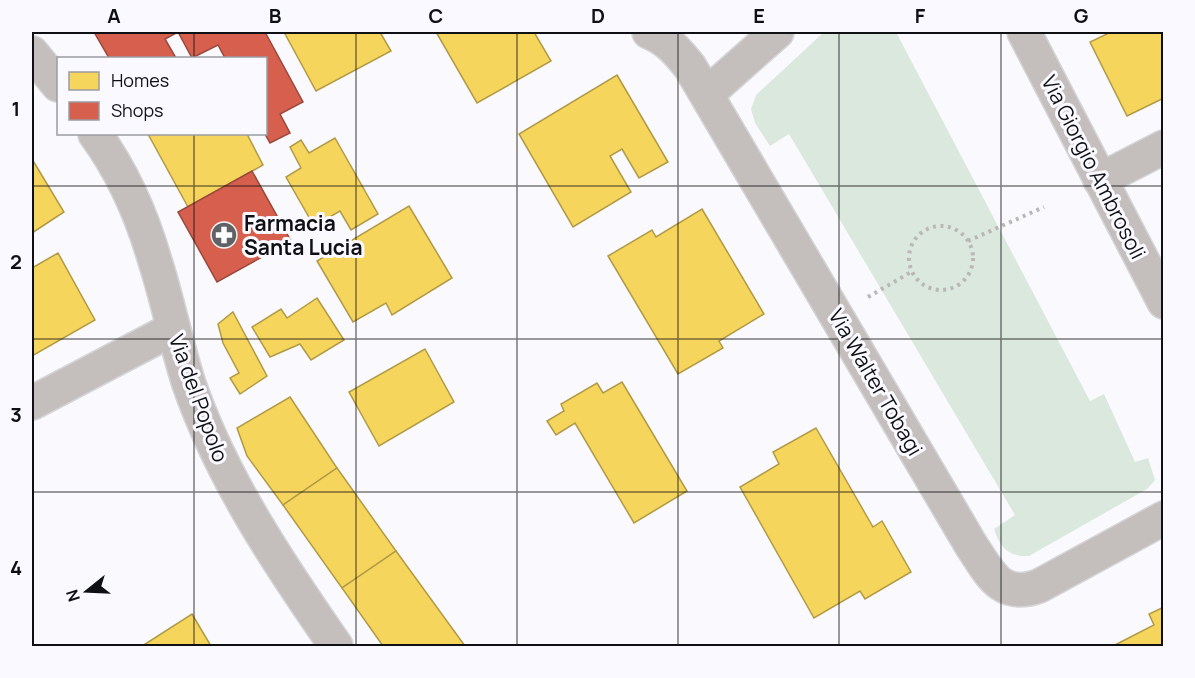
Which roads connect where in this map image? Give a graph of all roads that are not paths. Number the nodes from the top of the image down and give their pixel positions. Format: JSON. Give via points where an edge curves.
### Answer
{"nodes":[{"id":1,"x":650,"y":32,"type":"edge"},
{"id":2,"x":777,"y":32,"type":"edge"},
{"id":3,"x":1024,"y":32,"type":"edge"},
{"id":4,"x":32,"y":53,"type":"edge"},
{"id":5,"x":57,"y":84,"type":"edge"},
{"id":6,"x":707,"y":94,"type":"junction"},
{"id":7,"x":96,"y":135,"type":"edge"},
{"id":8,"x":1164,"y":147,"type":"edge"},
{"id":9,"x":1100,"y":180,"type":"junction"},
{"id":10,"x":1164,"y":302,"type":"edge"},
{"id":11,"x":173,"y":329,"type":"junction"},
{"id":12,"x":32,"y":403,"type":"edge"},
{"id":13,"x":1164,"y":518,"type":"edge"},
{"id":14,"x":336,"y":646,"type":"edge"}],
"edges":[{"from":1,"to":6,"type":"street","name":"Via Walter Tobagi","via":[[677,51]]},
{"from":2,"to":6,"type":"street"},
{"from":3,"to":9,"type":"street","name":"Via Giorgio Ambrosoli"},
{"from":4,"to":5,"type":"street"},
{"from":6,"to":13,"type":"street","name":"Via Walter Tobagi","via":[[971,545],[1000,585],[1026,591],[1039,586]]},
{"from":7,"to":11,"type":"street","name":"Via del Popolo","via":[[110,155],[143,225]]},
{"from":8,"to":9,"type":"street"},
{"from":9,"to":10,"type":"street","name":"Via Giorgio Ambrosoli"},
{"from":11,"to":12,"type":"street"},
{"from":11,"to":14,"type":"street","name":"Via del Popolo","via":[[190,385],[237,494]]}]}
